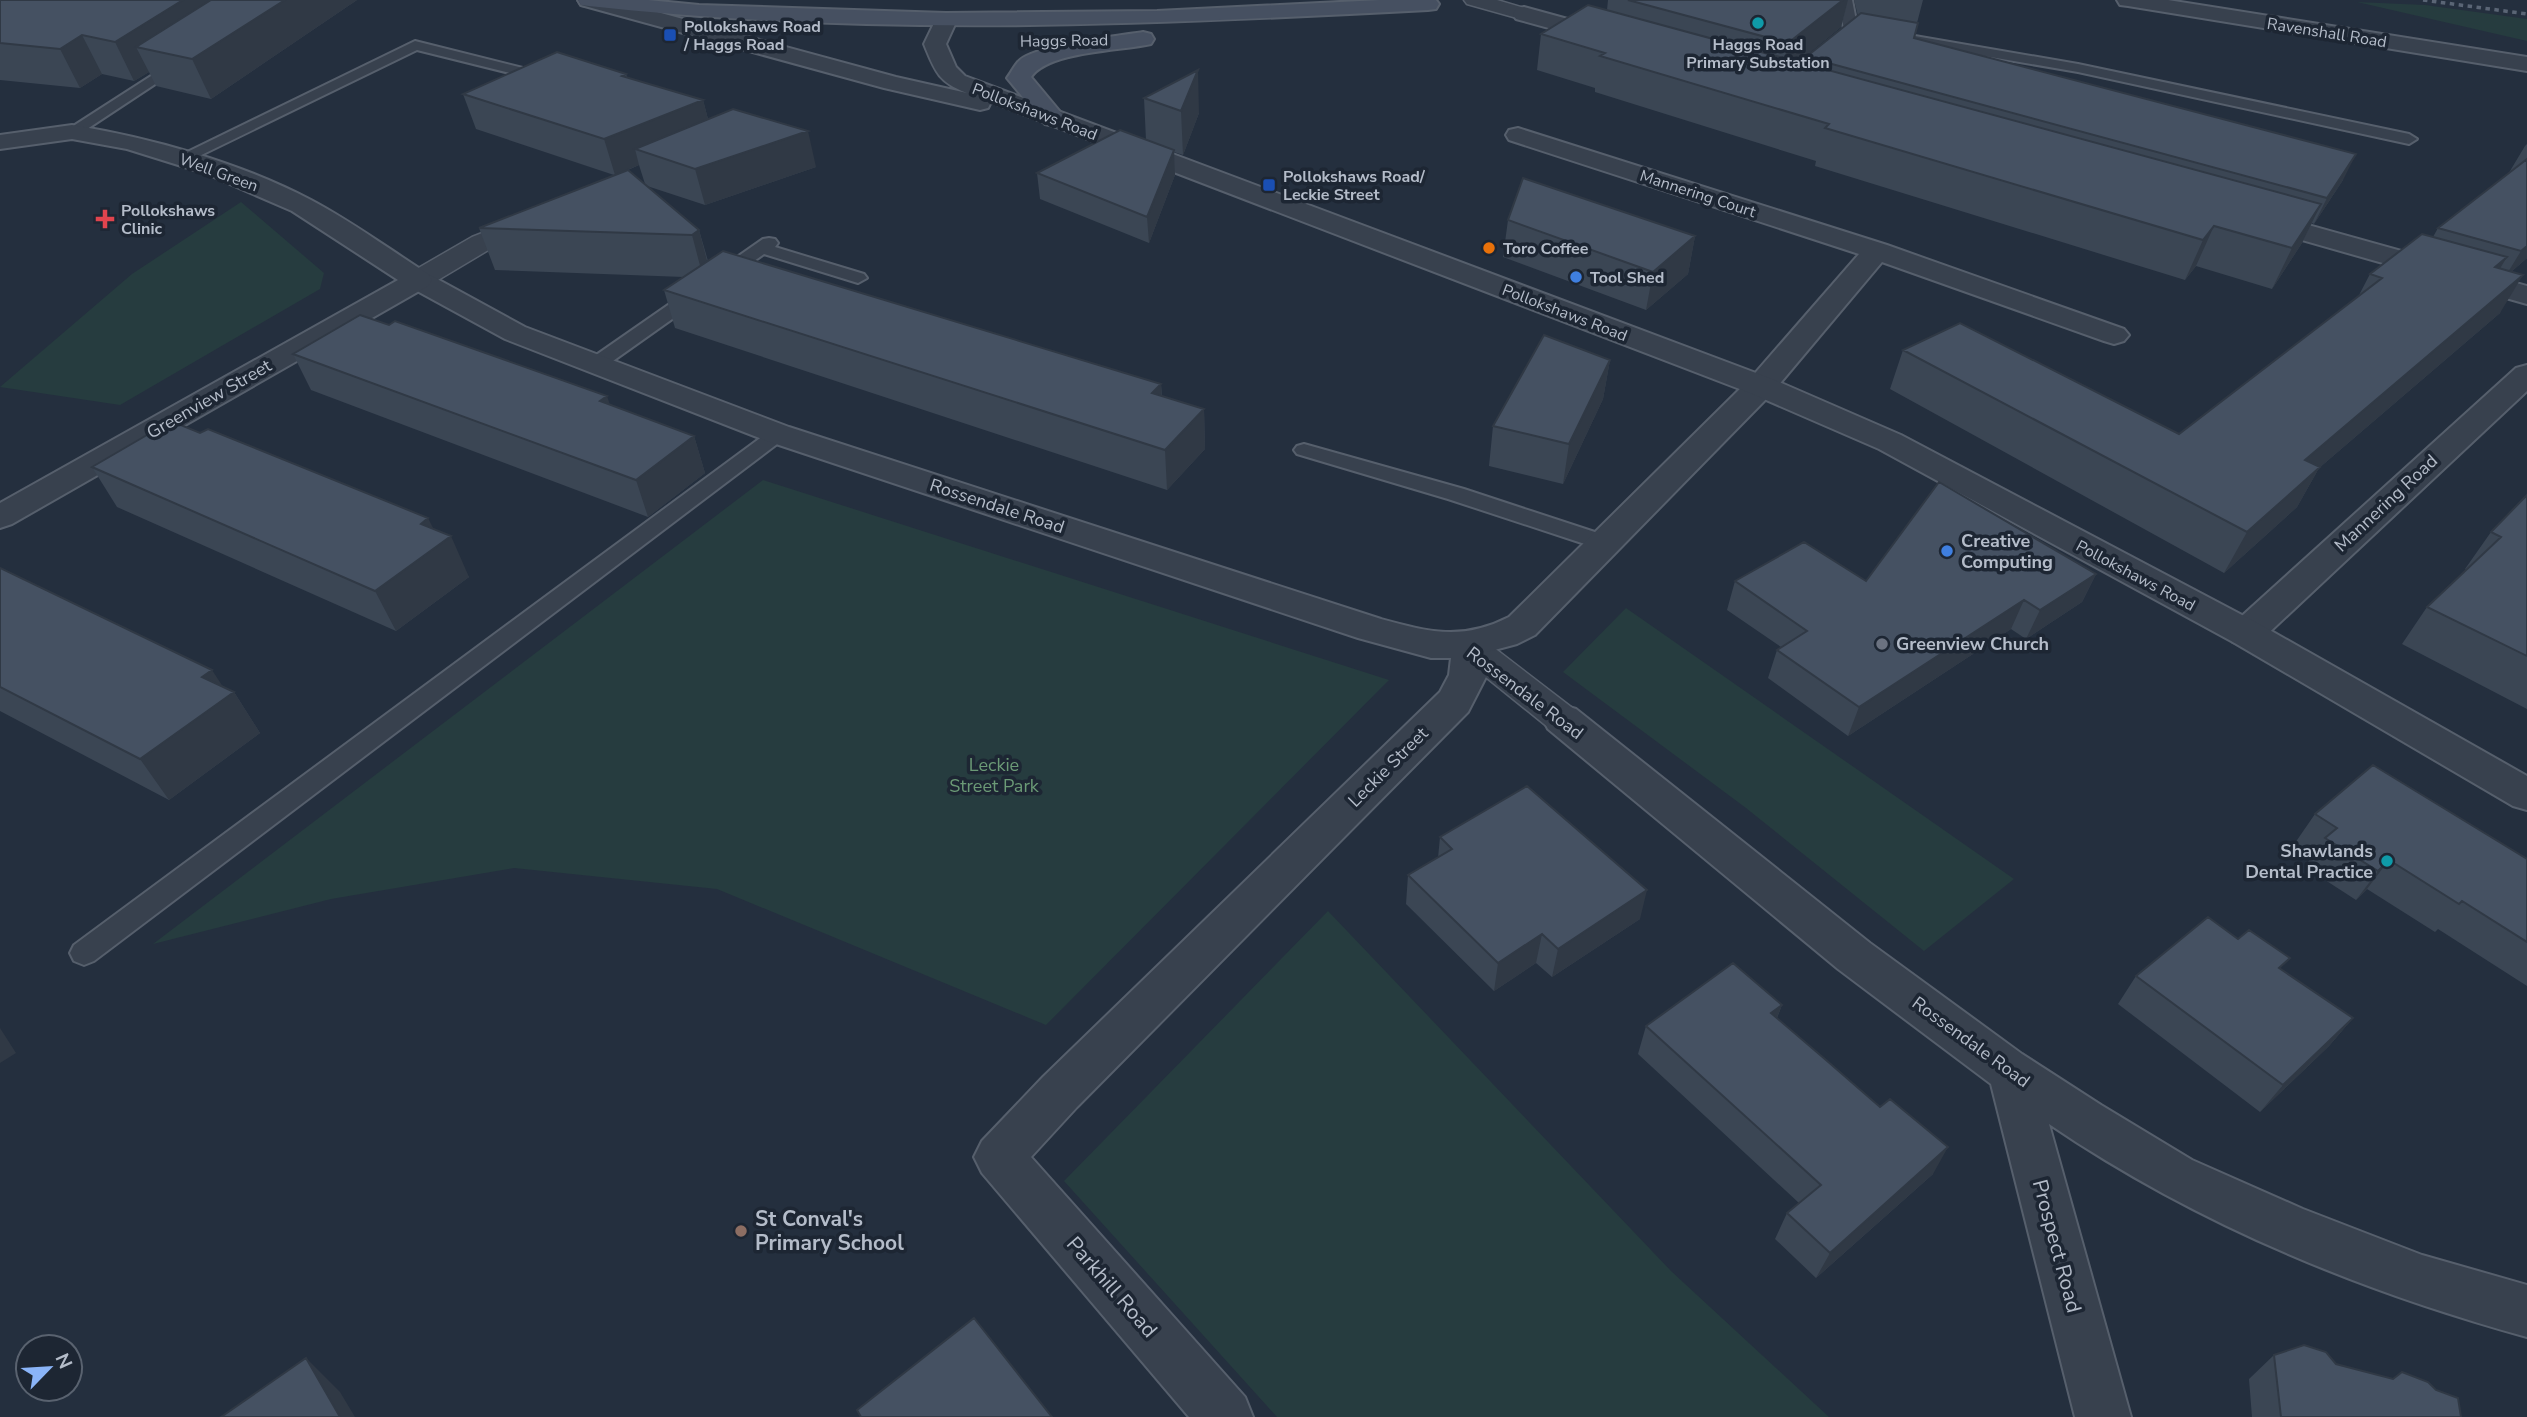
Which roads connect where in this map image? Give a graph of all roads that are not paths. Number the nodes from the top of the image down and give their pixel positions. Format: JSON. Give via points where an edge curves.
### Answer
{"nodes":[{"id":1,"x":589,"y":0,"type":"edge"},
{"id":2,"x":1452,"y":0,"type":"edge"},
{"id":3,"x":1474,"y":0,"type":"edge"},
{"id":4,"x":1845,"y":0,"type":"edge"},
{"id":5,"x":2128,"y":0,"type":"edge"},
{"id":6,"x":1427,"y":4,"type":"junction"},
{"id":7,"x":699,"y":12,"type":"junction"},
{"id":8,"x":1524,"y":14,"type":"joint"},
{"id":9,"x":946,"y":20,"type":"junction"},
{"id":10,"x":1143,"y":39,"type":"junction"},
{"id":11,"x":1000,"y":41,"type":"dead end"},
{"id":12,"x":961,"y":43,"type":"dead end"},
{"id":13,"x":1628,"y":43,"type":"edge"},
{"id":14,"x":935,"y":44,"type":"junction"},
{"id":15,"x":189,"y":55,"type":"edge"},
{"id":16,"x":2527,"y":64,"type":"edge"},
{"id":17,"x":564,"y":82,"type":"edge"},
{"id":18,"x":1054,"y":119,"type":"junction"},
{"id":19,"x":72,"y":132,"type":"junction"},
{"id":20,"x":1518,"y":135,"type":"dead end"},
{"id":21,"x":2,"y":138,"type":"edge"},
{"id":22,"x":2409,"y":139,"type":"dead end"},
{"id":23,"x":183,"y":158,"type":"junction"},
{"id":24,"x":2234,"y":212,"type":"edge"},
{"id":25,"x":545,"y":216,"type":"edge"},
{"id":26,"x":1877,"y":251,"type":"junction"},
{"id":27,"x":858,"y":278,"type":"dead end"},
{"id":28,"x":418,"y":280,"type":"junction"},
{"id":29,"x":2527,"y":295,"type":"edge"},
{"id":30,"x":2114,"y":335,"type":"dead end"},
{"id":31,"x":596,"y":364,"type":"junction"},
{"id":32,"x":2527,"y":374,"type":"edge"},
{"id":33,"x":1761,"y":386,"type":"junction"},
{"id":34,"x":778,"y":434,"type":"junction"},
{"id":35,"x":1304,"y":450,"type":"dead end"},
{"id":36,"x":0,"y":517,"type":"edge"},
{"id":37,"x":1605,"y":543,"type":"junction"},
{"id":38,"x":2246,"y":633,"type":"junction"},
{"id":39,"x":1468,"y":645,"type":"junction"},
{"id":40,"x":1562,"y":719,"type":"joint"},
{"id":41,"x":2527,"y":795,"type":"edge"},
{"id":42,"x":84,"y":953,"type":"dead end"},
{"id":43,"x":2012,"y":1075,"type":"junction"},
{"id":44,"x":999,"y":1157,"type":"joint"},
{"id":45,"x":2527,"y":1311,"type":"edge"},
{"id":46,"x":1225,"y":1417,"type":"edge"},
{"id":47,"x":2103,"y":1417,"type":"edge"}],
"edges":[{"from":1,"to":7,"type":"main road"},
{"from":1,"to":18,"type":"street","via":[[892,83]]},
{"from":2,"to":6,"type":"main road","name":"Haggs Road"},
{"from":3,"to":8,"type":"street"},
{"from":4,"to":22,"type":"lane","via":[[1846,33],[2078,68]]},
{"from":5,"to":16,"type":"street","name":"Ravenshall Road"},
{"from":6,"to":9,"type":"main road","name":"Haggs Road","via":[[1157,18]]},
{"from":6,"to":10,"type":"main road","name":"Haggs Road","via":[[1286,27]]},
{"from":7,"to":9,"type":"main road"},
{"from":7,"to":14,"type":"main road"},
{"from":8,"to":13,"type":"street"},
{"from":9,"to":14,"type":"street"},
{"from":10,"to":11,"type":"main road","name":"Haggs Road"},
{"from":10,"to":18,"type":"main road","via":[[1082,48],[1028,65],[1019,78]]},
{"from":12,"to":14,"type":"main road"},
{"from":14,"to":18,"type":"street","name":"Pollokshaws Road","via":[[946,70],[957,80]]},
{"from":15,"to":19,"type":"lane"},
{"from":17,"to":23,"type":"lane","via":[[415,46]]},
{"from":18,"to":33,"type":"street","name":"Pollokshaws Road"},
{"from":19,"to":21,"type":"street","name":"Well Green"},
{"from":19,"to":23,"type":"street","name":"Well Green","via":[[131,142]]},
{"from":20,"to":26,"type":"street","name":"Mannering Court"},
{"from":23,"to":28,"type":"street","name":"Well Green","via":[[301,205]]},
{"from":24,"to":29,"type":"street"},
{"from":25,"to":28,"type":"street","via":[[481,243]]},
{"from":26,"to":30,"type":"street","name":"Mannering Court"},
{"from":26,"to":33,"type":"street"},
{"from":27,"to":31,"type":"lane","via":[[765,245]]},
{"from":28,"to":31,"type":"street","name":"Rossendale Road","via":[[515,333]]},
{"from":28,"to":36,"type":"street","name":"Greenview Street"},
{"from":31,"to":34,"type":"street","name":"Rossendale Road"},
{"from":32,"to":38,"type":"street","name":"Mannering Road"},
{"from":33,"to":37,"type":"street"},
{"from":33,"to":38,"type":"street","name":"Pollokshaws Road","via":[[1889,442]]},
{"from":34,"to":39,"type":"street","name":"Rossendale Road","via":[[1371,629],[1431,645]]},
{"from":34,"to":42,"type":"lane"},
{"from":35,"to":37,"type":"lane"},
{"from":37,"to":39,"type":"street","via":[[1522,626]]},
{"from":38,"to":41,"type":"street","name":"Pollokshaws Road"},
{"from":39,"to":40,"type":"street","name":"Rossendale Road"},
{"from":39,"to":44,"type":"street","name":"Leckie Street","via":[[1468,680],[1454,702]]},
{"from":40,"to":43,"type":"street","name":"Rossendale Road","via":[[1818,929]]},
{"from":43,"to":45,"type":"street","name":"Rossendale Road","via":[[2166,1171],[2285,1226],[2456,1292]]},
{"from":43,"to":47,"type":"street","name":"Prospect Road"},
{"from":44,"to":46,"type":"street","name":"Parkhill Road"}]}
